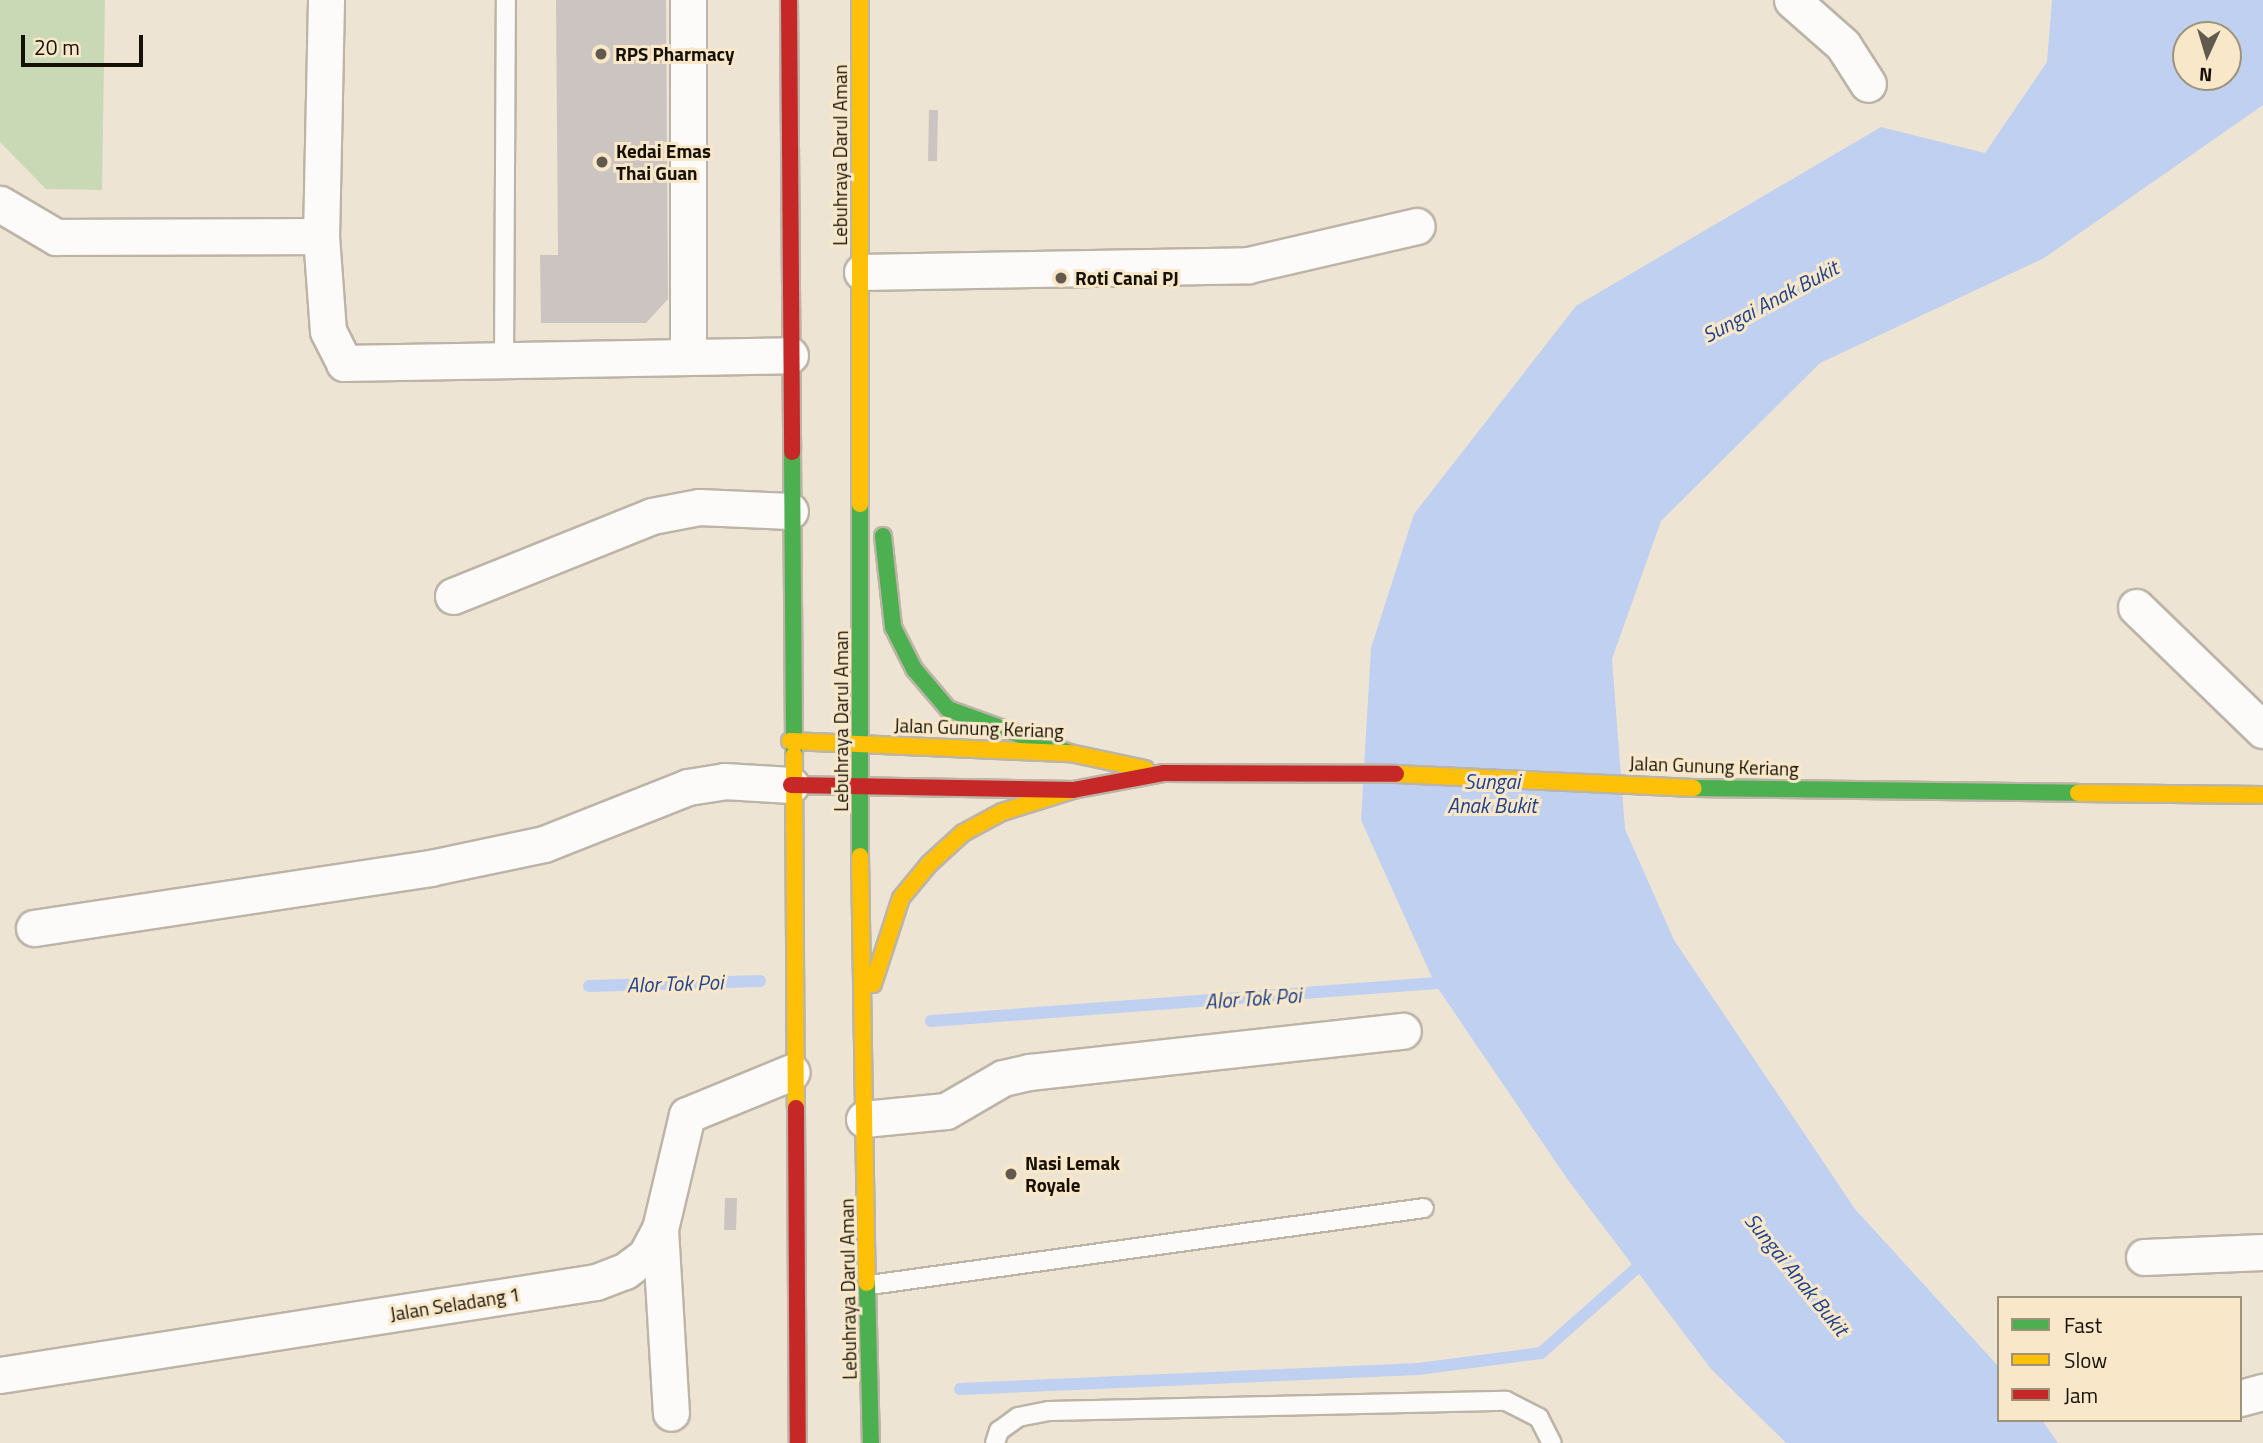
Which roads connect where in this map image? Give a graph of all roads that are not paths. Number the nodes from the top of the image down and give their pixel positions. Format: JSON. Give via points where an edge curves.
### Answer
{"nodes":[{"id":1,"x":326,"y":0,"type":"edge"},
{"id":2,"x":506,"y":0,"type":"edge"},
{"id":3,"x":688,"y":0,"type":"edge"},
{"id":4,"x":789,"y":0,"type":"edge"},
{"id":5,"x":860,"y":0,"type":"edge"},
{"id":6,"x":1792,"y":0,"type":"edge"},
{"id":7,"x":1868,"y":83,"type":"dead end"},
{"id":8,"x":0,"y":204,"type":"edge"},
{"id":9,"x":1417,"y":226,"type":"dead end"},
{"id":10,"x":321,"y":236,"type":"junction"},
{"id":11,"x":862,"y":272,"type":"junction"},
{"id":12,"x":688,"y":355,"type":"junction"},
{"id":13,"x":790,"y":355,"type":"junction"},
{"id":14,"x":504,"y":361,"type":"junction"},
{"id":15,"x":863,"y":456,"type":"junction"},
{"id":16,"x":790,"y":511,"type":"junction"},
{"id":17,"x":453,"y":596,"type":"dead end"},
{"id":18,"x":2136,"y":607,"type":"dead end"},
{"id":19,"x":2263,"y":730,"type":"edge"},
{"id":20,"x":790,"y":741,"type":"junction"},
{"id":21,"x":862,"y":744,"type":"junction"},
{"id":22,"x":1070,"y":753,"type":"junction"},
{"id":23,"x":1164,"y":773,"type":"junction"},
{"id":24,"x":791,"y":785,"type":"junction"},
{"id":25,"x":862,"y":786,"type":"junction"},
{"id":26,"x":1073,"y":790,"type":"junction"},
{"id":27,"x":2263,"y":795,"type":"edge"},
{"id":28,"x":34,"y":928,"type":"dead end"},
{"id":29,"x":860,"y":1030,"type":"junction"},
{"id":30,"x":1403,"y":1031,"type":"dead end"},
{"id":31,"x":792,"y":1072,"type":"junction"},
{"id":32,"x":864,"y":1119,"type":"junction"},
{"id":33,"x":1424,"y":1208,"type":"dead end"},
{"id":34,"x":660,"y":1229,"type":"junction"},
{"id":35,"x":2263,"y":1252,"type":"edge"},
{"id":36,"x":2144,"y":1256,"type":"dead end"},
{"id":37,"x":870,"y":1285,"type":"junction"},
{"id":38,"x":0,"y":1375,"type":"edge"},
{"id":39,"x":2263,"y":1392,"type":"edge"},
{"id":40,"x":2242,"y":1397,"type":"edge"},
{"id":41,"x":671,"y":1413,"type":"dead end"},
{"id":42,"x":798,"y":1443,"type":"edge"},
{"id":43,"x":871,"y":1443,"type":"edge"},
{"id":44,"x":995,"y":1443,"type":"edge"},
{"id":45,"x":1552,"y":1443,"type":"edge"}],
"edges":[{"from":1,"to":10,"type":"street"},
{"from":2,"to":14,"type":"lane"},
{"from":3,"to":12,"type":"street"},
{"from":4,"to":13,"type":"main road"},
{"from":5,"to":11,"type":"main road","name":"Lebuhraya Darul Aman"},
{"from":6,"to":7,"type":"street","via":[[1843,45]]},
{"from":8,"to":10,"type":"street","via":[[56,237]]},
{"from":9,"to":11,"type":"street","via":[[1248,265]]},
{"from":10,"to":14,"type":"street","via":[[328,331],[334,353],[344,363]]},
{"from":11,"to":15,"type":"main road","name":"Lebuhraya Darul Aman"},
{"from":12,"to":13,"type":"street"},
{"from":12,"to":14,"type":"street"},
{"from":13,"to":16,"type":"main road"},
{"from":15,"to":21,"type":"main road","name":"Lebuhraya Darul Aman"},
{"from":15,"to":22,"type":"main road","via":[[879,516],[893,627],[939,699],[992,728]]},
{"from":16,"to":17,"type":"street","via":[[699,507],[652,516]]},
{"from":16,"to":20,"type":"main road"},
{"from":18,"to":19,"type":"street"},
{"from":20,"to":21,"type":"main road","name":"Jalan Gunung Keriang"},
{"from":20,"to":24,"type":"main road"},
{"from":21,"to":22,"type":"main road","name":"Jalan Gunung Keriang"},
{"from":21,"to":25,"type":"main road","name":"Lebuhraya Darul Aman"},
{"from":22,"to":23,"type":"main road","name":"Jalan Gunung Keriang"},
{"from":23,"to":26,"type":"main road","name":"Jalan Gunung Keriang"},
{"from":23,"to":27,"type":"main road","name":"Jalan Gunung Keriang","via":[[1273,769],[1720,789]]},
{"from":24,"to":25,"type":"main road","name":"Jalan Gunung Keriang"},
{"from":24,"to":28,"type":"street","via":[[724,780],[688,787],[544,844],[417,870]]},
{"from":24,"to":31,"type":"main road"},
{"from":25,"to":26,"type":"main road","name":"Jalan Gunung Keriang"},
{"from":25,"to":29,"type":"main road","name":"Lebuhraya Darul Aman"},
{"from":26,"to":29,"type":"main road","via":[[1002,812],[962,833],[929,864],[901,898]]},
{"from":29,"to":32,"type":"main road","name":"Lebuhraya Darul Aman"},
{"from":30,"to":32,"type":"street","via":[[1030,1073],[1003,1078],[946,1111]]},
{"from":31,"to":34,"type":"street","name":"Jalan Seladang 1","via":[[687,1115]]},
{"from":31,"to":42,"type":"main road"},
{"from":32,"to":37,"type":"main road","name":"Lebuhraya Darul Aman"},
{"from":33,"to":37,"type":"lane"},
{"from":34,"to":38,"type":"street","name":"Jalan Seladang 1","via":[[646,1255],[596,1282]]},
{"from":34,"to":41,"type":"street"},
{"from":35,"to":36,"type":"street"},
{"from":37,"to":43,"type":"main road","name":"Lebuhraya Darul Aman"},
{"from":39,"to":40,"type":"street"},
{"from":44,"to":45,"type":"lane","via":[[999,1431],[1018,1417],[1049,1410],[1506,1401],[1539,1418]]}]}
